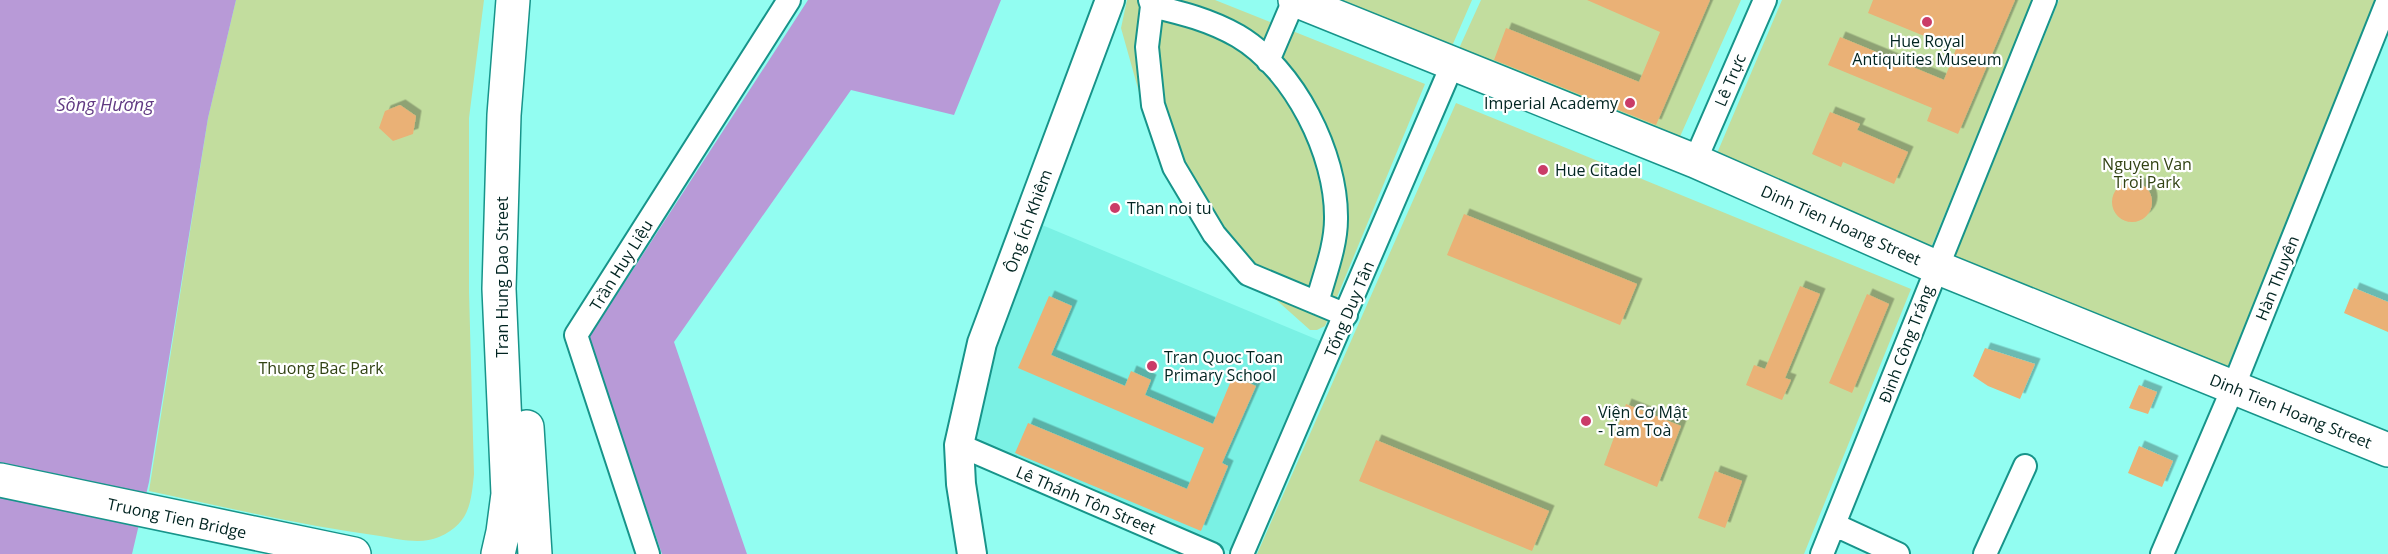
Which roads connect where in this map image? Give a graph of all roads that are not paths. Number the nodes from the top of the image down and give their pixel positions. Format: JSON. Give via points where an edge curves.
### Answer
{"nodes":[{"id":1,"x":513,"y":0,"type":"edge"},
{"id":2,"x":534,"y":0,"type":"edge"},
{"id":3,"x":789,"y":0,"type":"edge"},
{"id":4,"x":1110,"y":0,"type":"edge"},
{"id":5,"x":1294,"y":0,"type":"edge"},
{"id":6,"x":1765,"y":0,"type":"edge"},
{"id":7,"x":2045,"y":0,"type":"edge"},
{"id":8,"x":2388,"y":0,"type":"edge"},
{"id":9,"x":1151,"y":3,"type":"edge"},
{"id":10,"x":1268,"y":61,"type":"junction"},
{"id":11,"x":1453,"y":63,"type":"junction"},
{"id":12,"x":1695,"y":161,"type":"junction"},
{"id":13,"x":1936,"y":267,"type":"junction"},
{"id":14,"x":1317,"y":303,"type":"junction"},
{"id":15,"x":1346,"y":315,"type":"junction"},
{"id":16,"x":2233,"y":388,"type":"junction"},
{"id":17,"x":959,"y":445,"type":"junction"},
{"id":18,"x":2388,"y":450,"type":"edge"},
{"id":19,"x":2025,"y":466,"type":"dead end"},
{"id":20,"x":0,"y":480,"type":"edge"},
{"id":21,"x":1835,"y":525,"type":"junction"},
{"id":22,"x":354,"y":554,"type":"edge"},
{"id":23,"x":498,"y":554,"type":"edge"},
{"id":24,"x":535,"y":554,"type":"edge"},
{"id":25,"x":648,"y":554,"type":"edge"},
{"id":26,"x":972,"y":554,"type":"edge"},
{"id":27,"x":1212,"y":554,"type":"edge"},
{"id":28,"x":1242,"y":554,"type":"edge"},
{"id":29,"x":1822,"y":554,"type":"edge"},
{"id":30,"x":1898,"y":554,"type":"edge"},
{"id":31,"x":1985,"y":554,"type":"edge"},
{"id":32,"x":2162,"y":554,"type":"edge"}],
"edges":[{"from":1,"to":23,"type":"main road","name":"Tran Hung Dao Street","via":[[504,115],[499,289],[507,494]]},
{"from":2,"to":24,"type":"main road","name":"Tran Hung Dao Street","via":[[518,247]]},
{"from":3,"to":25,"type":"street","name":"Trần Huy Liệu","via":[[576,335]]},
{"from":4,"to":17,"type":"street","name":"Ông Ích Khiêm","via":[[982,343]]},
{"from":5,"to":10,"type":"street"},
{"from":5,"to":11,"type":"main road","name":"Dinh Tien Hoang Street"},
{"from":6,"to":12,"type":"street","name":"Lê Trực"},
{"from":7,"to":13,"type":"street","name":"Đinh Công Tráng"},
{"from":8,"to":16,"type":"street","name":"Hàn Thuyên"},
{"from":9,"to":10,"type":"street","via":[[1214,23]]},
{"from":9,"to":14,"type":"street","via":[[1147,47],[1154,105],[1174,167],[1214,234],[1248,274]]},
{"from":10,"to":14,"type":"street","via":[[1303,106],[1320,142],[1335,191],[1333,241]]},
{"from":11,"to":12,"type":"main road","name":"Dinh Tien Hoang Street"},
{"from":11,"to":15,"type":"street","name":"Tống Duy Tân"},
{"from":12,"to":13,"type":"main road","name":"Dinh Tien Hoang Street"},
{"from":13,"to":16,"type":"main road","name":"Dinh Tien Hoang Street"},
{"from":13,"to":21,"type":"street","name":"Đinh Công Tráng"},
{"from":14,"to":15,"type":"street"},
{"from":15,"to":28,"type":"street","name":"Tống Duy Tân"},
{"from":16,"to":18,"type":"main road","name":"Dinh Tien Hoang Street"},
{"from":16,"to":32,"type":"street","name":"Hàn Thuyên"},
{"from":17,"to":26,"type":"street","name":"Ông Ích Khiêm"},
{"from":17,"to":27,"type":"street","name":"Lê Thánh Tôn Street"},
{"from":19,"to":31,"type":"street"},
{"from":20,"to":22,"type":"main road","name":"Truong Tien Bridge"},
{"from":21,"to":29,"type":"street","name":"Đinh Công Tráng"},
{"from":21,"to":30,"type":"street"}]}
